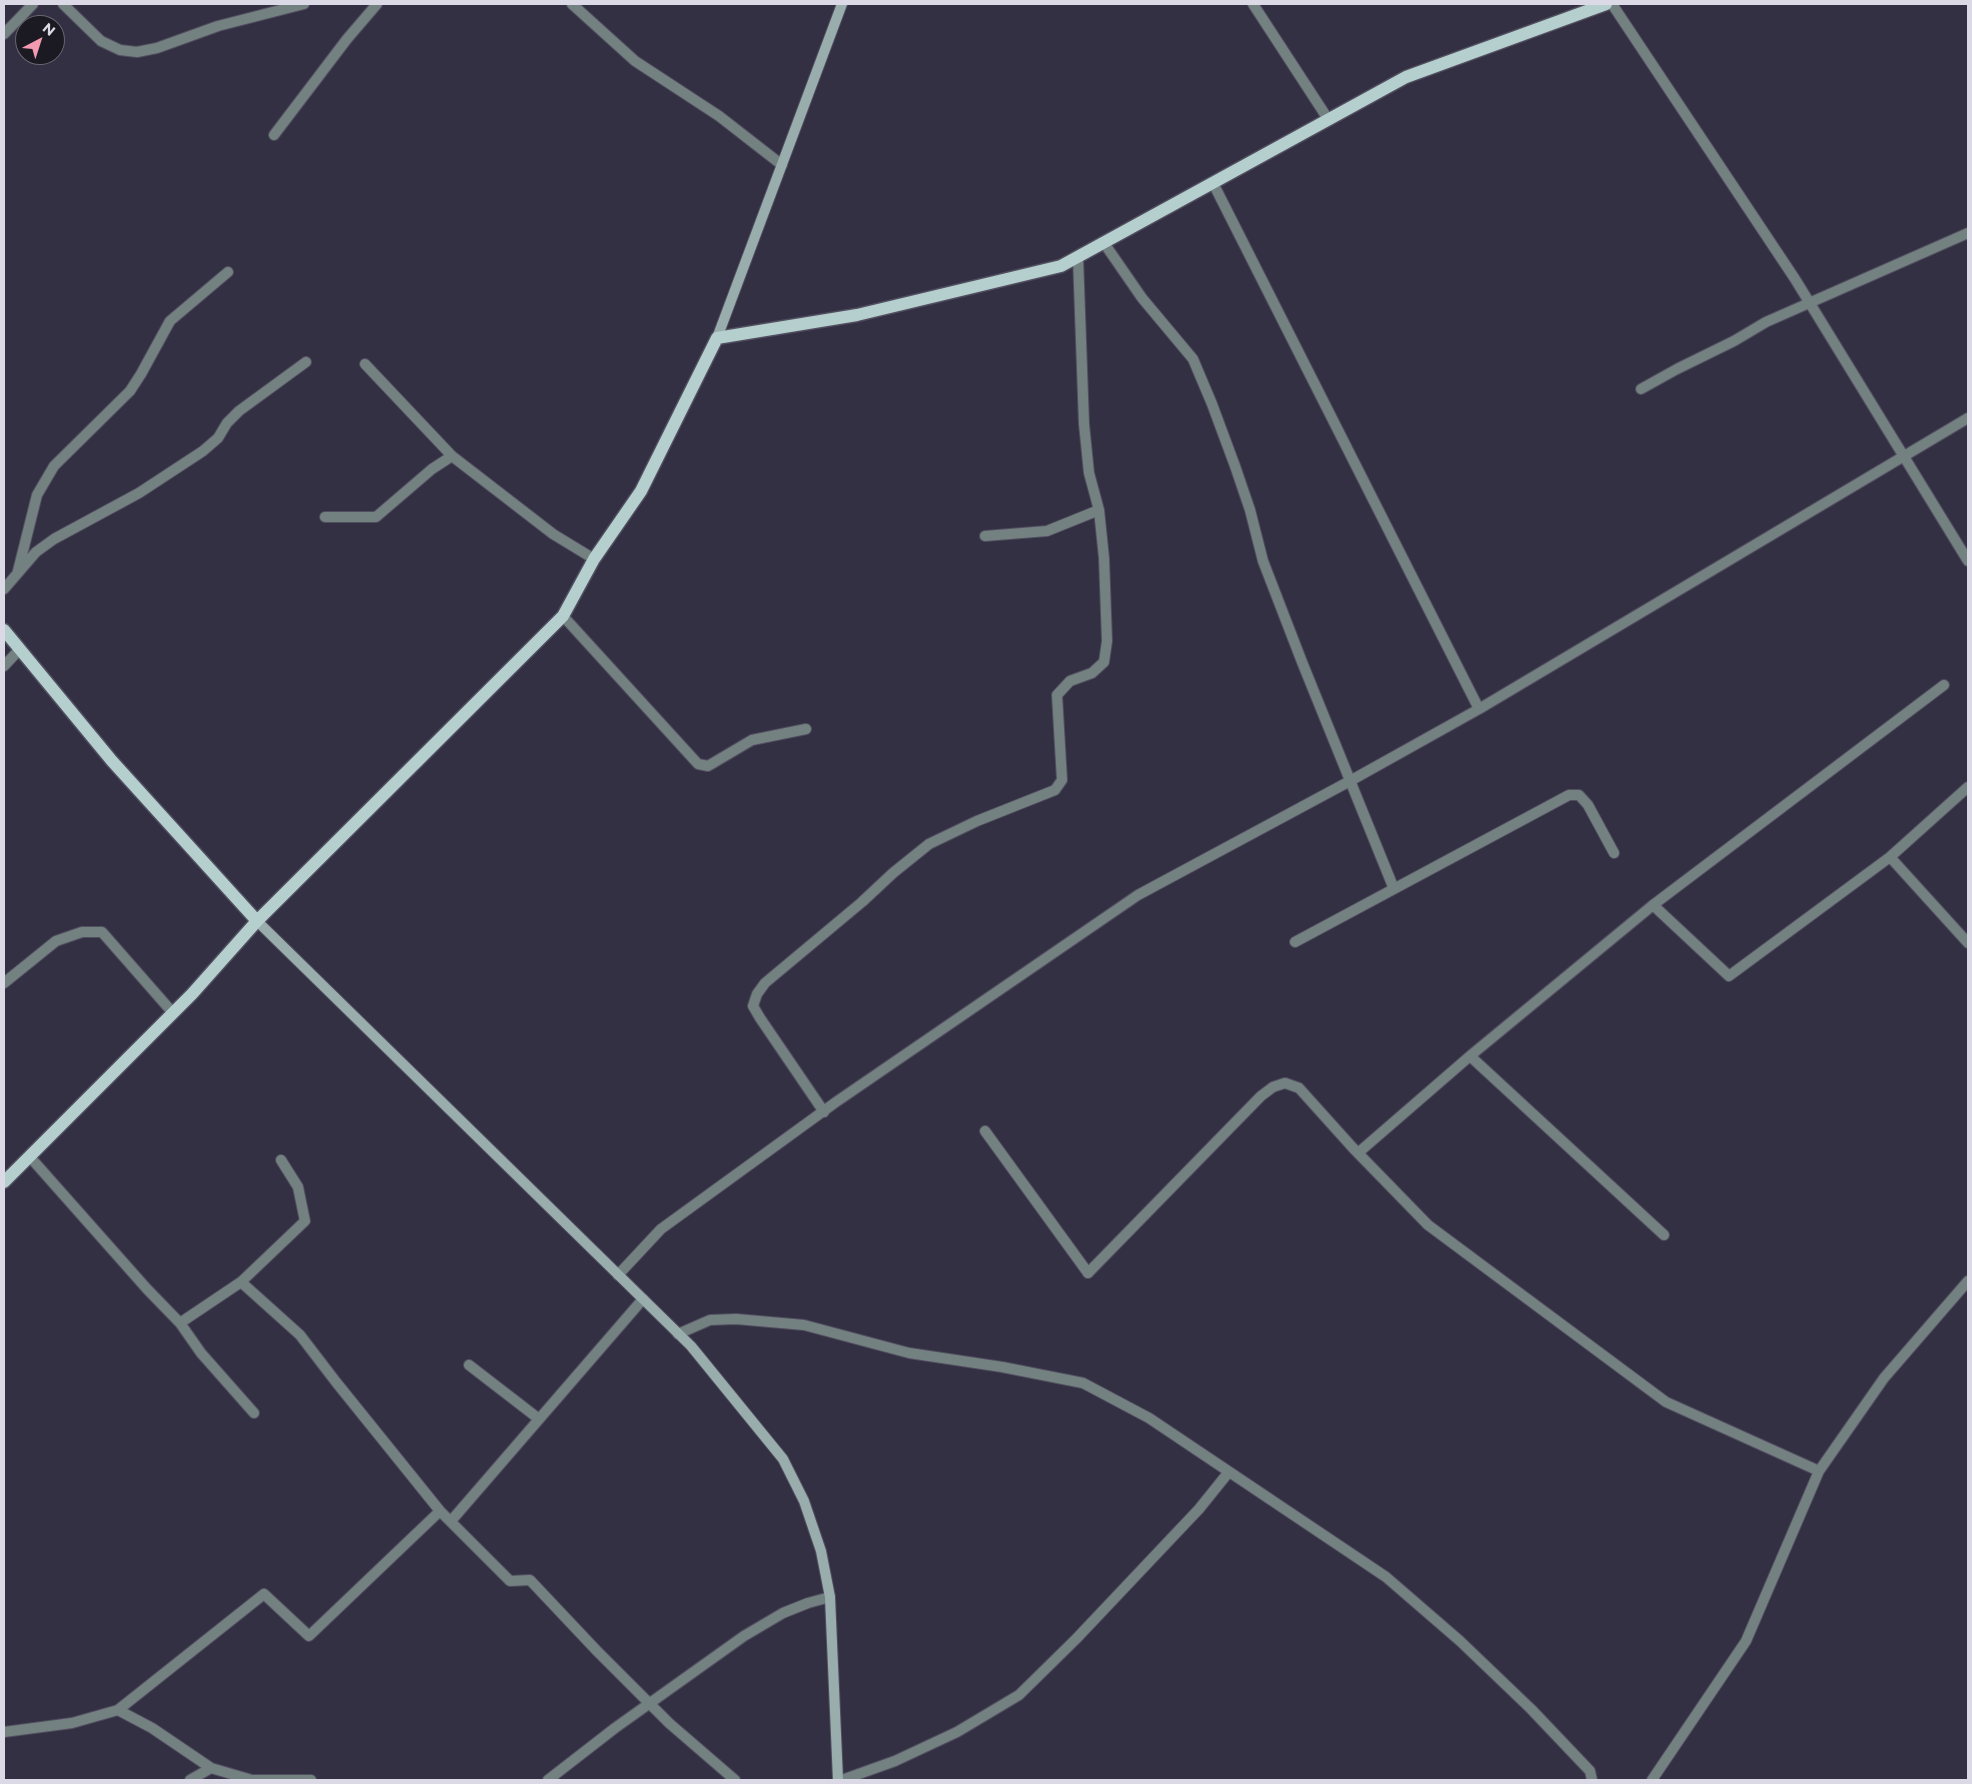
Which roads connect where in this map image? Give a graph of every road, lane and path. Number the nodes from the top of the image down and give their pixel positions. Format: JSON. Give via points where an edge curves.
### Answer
{"nodes":[{"id":1,"x":33,"y":4,"type":"edge"},
{"id":2,"x":63,"y":4,"type":"edge"},
{"id":3,"x":304,"y":4,"type":"edge"},
{"id":4,"x":377,"y":4,"type":"edge"},
{"id":5,"x":572,"y":4,"type":"edge"},
{"id":6,"x":842,"y":4,"type":"edge"},
{"id":7,"x":1253,"y":4,"type":"edge"},
{"id":8,"x":1606,"y":4,"type":"edge"},
{"id":9,"x":1612,"y":4,"type":"edge"},
{"id":10,"x":4,"y":34,"type":"edge"},
{"id":11,"x":1328,"y":119,"type":"junction"},
{"id":12,"x":274,"y":135,"type":"dead end"},
{"id":13,"x":782,"y":166,"type":"junction"},
{"id":14,"x":1213,"y":182,"type":"junction"},
{"id":15,"x":1968,"y":234,"type":"edge"},
{"id":16,"x":1104,"y":243,"type":"junction"},
{"id":17,"x":1078,"y":257,"type":"junction"},
{"id":18,"x":228,"y":272,"type":"dead end"},
{"id":19,"x":1810,"y":303,"type":"junction"},
{"id":20,"x":717,"y":338,"type":"junction"},
{"id":21,"x":306,"y":362,"type":"dead end"},
{"id":22,"x":366,"y":364,"type":"dead end"},
{"id":23,"x":1641,"y":390,"type":"dead end"},
{"id":24,"x":1968,"y":418,"type":"edge"},
{"id":25,"x":452,"y":456,"type":"junction"},
{"id":26,"x":1904,"y":456,"type":"junction"},
{"id":27,"x":1099,"y":510,"type":"junction"},
{"id":28,"x":325,"y":517,"type":"dead end"},
{"id":29,"x":985,"y":536,"type":"dead end"},
{"id":30,"x":594,"y":559,"type":"junction"},
{"id":31,"x":1968,"y":561,"type":"edge"},
{"id":32,"x":18,"y":572,"type":"junction"},
{"id":33,"x":4,"y":589,"type":"edge"},
{"id":34,"x":563,"y":616,"type":"junction"},
{"id":35,"x":4,"y":630,"type":"edge"},
{"id":36,"x":20,"y":649,"type":"junction"},
{"id":37,"x":4,"y":666,"type":"edge"},
{"id":38,"x":1944,"y":685,"type":"dead end"},
{"id":39,"x":1479,"y":709,"type":"junction"},
{"id":40,"x":806,"y":729,"type":"dead end"},
{"id":41,"x":1350,"y":781,"type":"junction"},
{"id":42,"x":1968,"y":787,"type":"edge"},
{"id":43,"x":1614,"y":853,"type":"dead end"},
{"id":44,"x":1890,"y":857,"type":"junction"},
{"id":45,"x":1394,"y":889,"type":"junction"},
{"id":46,"x":1653,"y":905,"type":"junction"},
{"id":47,"x":257,"y":921,"type":"junction"},
{"id":48,"x":1295,"y":942,"type":"dead end"},
{"id":49,"x":1968,"y":943,"type":"edge"},
{"id":50,"x":4,"y":983,"type":"edge"},
{"id":51,"x":172,"y":1013,"type":"junction"},
{"id":52,"x":1470,"y":1056,"type":"junction"},
{"id":53,"x":824,"y":1112,"type":"junction"},
{"id":54,"x":985,"y":1131,"type":"dead end"},
{"id":55,"x":1358,"y":1153,"type":"junction"},
{"id":56,"x":30,"y":1157,"type":"junction"},
{"id":57,"x":281,"y":1160,"type":"dead end"},
{"id":58,"x":4,"y":1182,"type":"edge"},
{"id":59,"x":1664,"y":1235,"type":"dead end"},
{"id":60,"x":618,"y":1275,"type":"junction"},
{"id":61,"x":1968,"y":1281,"type":"edge"},
{"id":62,"x":241,"y":1282,"type":"junction"},
{"id":63,"x":643,"y":1299,"type":"junction"},
{"id":64,"x":180,"y":1323,"type":"junction"},
{"id":65,"x":678,"y":1334,"type":"junction"},
{"id":66,"x":469,"y":1365,"type":"dead end"},
{"id":67,"x":254,"y":1413,"type":"dead end"},
{"id":68,"x":540,"y":1419,"type":"junction"},
{"id":69,"x":1819,"y":1471,"type":"junction"},
{"id":70,"x":1228,"y":1472,"type":"junction"},
{"id":71,"x":440,"y":1511,"type":"junction"},
{"id":72,"x":451,"y":1521,"type":"junction"},
{"id":73,"x":830,"y":1597,"type":"junction"},
{"id":74,"x":650,"y":1702,"type":"junction"},
{"id":75,"x":118,"y":1710,"type":"junction"},
{"id":76,"x":4,"y":1732,"type":"edge"},
{"id":77,"x":211,"y":1768,"type":"junction"},
{"id":78,"x":190,"y":1780,"type":"edge"},
{"id":79,"x":310,"y":1780,"type":"edge"},
{"id":80,"x":548,"y":1780,"type":"edge"},
{"id":81,"x":735,"y":1780,"type":"edge"},
{"id":82,"x":838,"y":1780,"type":"edge"},
{"id":83,"x":842,"y":1780,"type":"edge"},
{"id":84,"x":1592,"y":1780,"type":"edge"},
{"id":85,"x":1652,"y":1780,"type":"edge"}],
"edges":[{"from":1,"to":10,"type":"street"},
{"from":2,"to":3,"type":"street","via":[[101,41],[120,50],[137,52],[280,8]]},
{"from":4,"to":12,"type":"street"},
{"from":5,"to":13,"type":"street","via":[[635,61],[719,116]]},
{"from":6,"to":13,"type":"main road"},
{"from":7,"to":11,"type":"street"},
{"from":8,"to":11,"type":"main road","via":[[1406,77]]},
{"from":9,"to":19,"type":"street"},
{"from":11,"to":14,"type":"main road"},
{"from":13,"to":20,"type":"main road"},
{"from":14,"to":16,"type":"main road"},
{"from":14,"to":39,"type":"street"},
{"from":15,"to":19,"type":"street"},
{"from":16,"to":17,"type":"main road"},
{"from":16,"to":41,"type":"street","via":[[1142,298],[1193,359],[1241,484],[1264,561]]},
{"from":17,"to":20,"type":"main road","via":[[1061,266],[857,315]]},
{"from":17,"to":27,"type":"street","via":[[1084,424],[1089,473]]},
{"from":18,"to":32,"type":"street","via":[[170,321],[130,391],[54,466],[37,495]]},
{"from":19,"to":23,"type":"street","via":[[1766,322]]},
{"from":19,"to":26,"type":"street"},
{"from":20,"to":30,"type":"main road","via":[[641,492]]},
{"from":21,"to":32,"type":"street","via":[[239,411],[203,451],[139,494],[54,539],[36,552]]},
{"from":22,"to":25,"type":"street"},
{"from":24,"to":26,"type":"street"},
{"from":25,"to":28,"type":"street","via":[[376,517]]},
{"from":25,"to":30,"type":"street","via":[[553,534]]},
{"from":26,"to":31,"type":"street"},
{"from":26,"to":39,"type":"street"},
{"from":27,"to":29,"type":"street","via":[[1047,531]]},
{"from":27,"to":53,"type":"street","via":[[1107,641],[1104,662],[1092,673],[1070,681],[1057,695],[1062,780],[1055,790],[977,820],[929,844],[765,983],[757,994],[753,1006]]},
{"from":30,"to":34,"type":"main road"},
{"from":32,"to":33,"type":"street"},
{"from":34,"to":40,"type":"street","via":[[698,764],[708,766],[752,740]]},
{"from":34,"to":47,"type":"main road"},
{"from":35,"to":36,"type":"main road"},
{"from":36,"to":37,"type":"street"},
{"from":36,"to":47,"type":"main road","via":[[112,761]]},
{"from":38,"to":46,"type":"street"},
{"from":39,"to":41,"type":"street"},
{"from":41,"to":45,"type":"street"},
{"from":41,"to":53,"type":"street","via":[[1138,895]]},
{"from":42,"to":44,"type":"street"},
{"from":43,"to":45,"type":"street","via":[[1588,805],[1579,795],[1569,795]]},
{"from":44,"to":46,"type":"street","via":[[1729,976]]},
{"from":44,"to":49,"type":"street"},
{"from":45,"to":48,"type":"street"},
{"from":46,"to":52,"type":"street"},
{"from":47,"to":51,"type":"main road"},
{"from":47,"to":60,"type":"main road"},
{"from":50,"to":51,"type":"street","via":[[56,941],[82,932],[102,932]]},
{"from":51,"to":56,"type":"main road"},
{"from":52,"to":55,"type":"street"},
{"from":52,"to":59,"type":"street"},
{"from":53,"to":60,"type":"street","via":[[661,1229]]},
{"from":54,"to":55,"type":"street","via":[[1088,1273],[1273,1087],[1285,1083],[1299,1088]]},
{"from":55,"to":69,"type":"street","via":[[1428,1225],[1666,1402]]},
{"from":56,"to":58,"type":"main road"},
{"from":56,"to":64,"type":"street"},
{"from":57,"to":62,"type":"street","via":[[298,1187],[305,1221]]},
{"from":60,"to":63,"type":"main road"},
{"from":61,"to":69,"type":"street","via":[[1884,1378]]},
{"from":62,"to":64,"type":"street"},
{"from":62,"to":71,"type":"street","via":[[300,1334]]},
{"from":63,"to":65,"type":"main road"},
{"from":63,"to":68,"type":"street"},
{"from":64,"to":67,"type":"street","via":[[201,1353]]},
{"from":65,"to":70,"type":"street","via":[[710,1320],[736,1319],[804,1326],[909,1353],[1083,1383],[1149,1418]]},
{"from":65,"to":73,"type":"main road","via":[[783,1459],[804,1501],[821,1551]]},
{"from":66,"to":68,"type":"street"},
{"from":68,"to":72,"type":"street"},
{"from":69,"to":85,"type":"street","via":[[1746,1641]]},
{"from":70,"to":83,"type":"street","via":[[1199,1509],[1019,1695],[957,1732],[895,1761]]},
{"from":70,"to":84,"type":"street","via":[[1386,1577],[1531,1709],[1590,1771]]},
{"from":71,"to":72,"type":"street"},
{"from":71,"to":75,"type":"street","via":[[309,1636],[264,1594]]},
{"from":72,"to":74,"type":"street","via":[[510,1581],[530,1580]]},
{"from":73,"to":74,"type":"street","via":[[783,1613]]},
{"from":73,"to":82,"type":"main road"},
{"from":74,"to":80,"type":"street"},
{"from":74,"to":81,"type":"street","via":[[669,1723]]},
{"from":75,"to":76,"type":"street","via":[[72,1723]]},
{"from":75,"to":77,"type":"street","via":[[152,1728]]},
{"from":77,"to":78,"type":"street"},
{"from":77,"to":79,"type":"street","via":[[252,1780]]}]}
